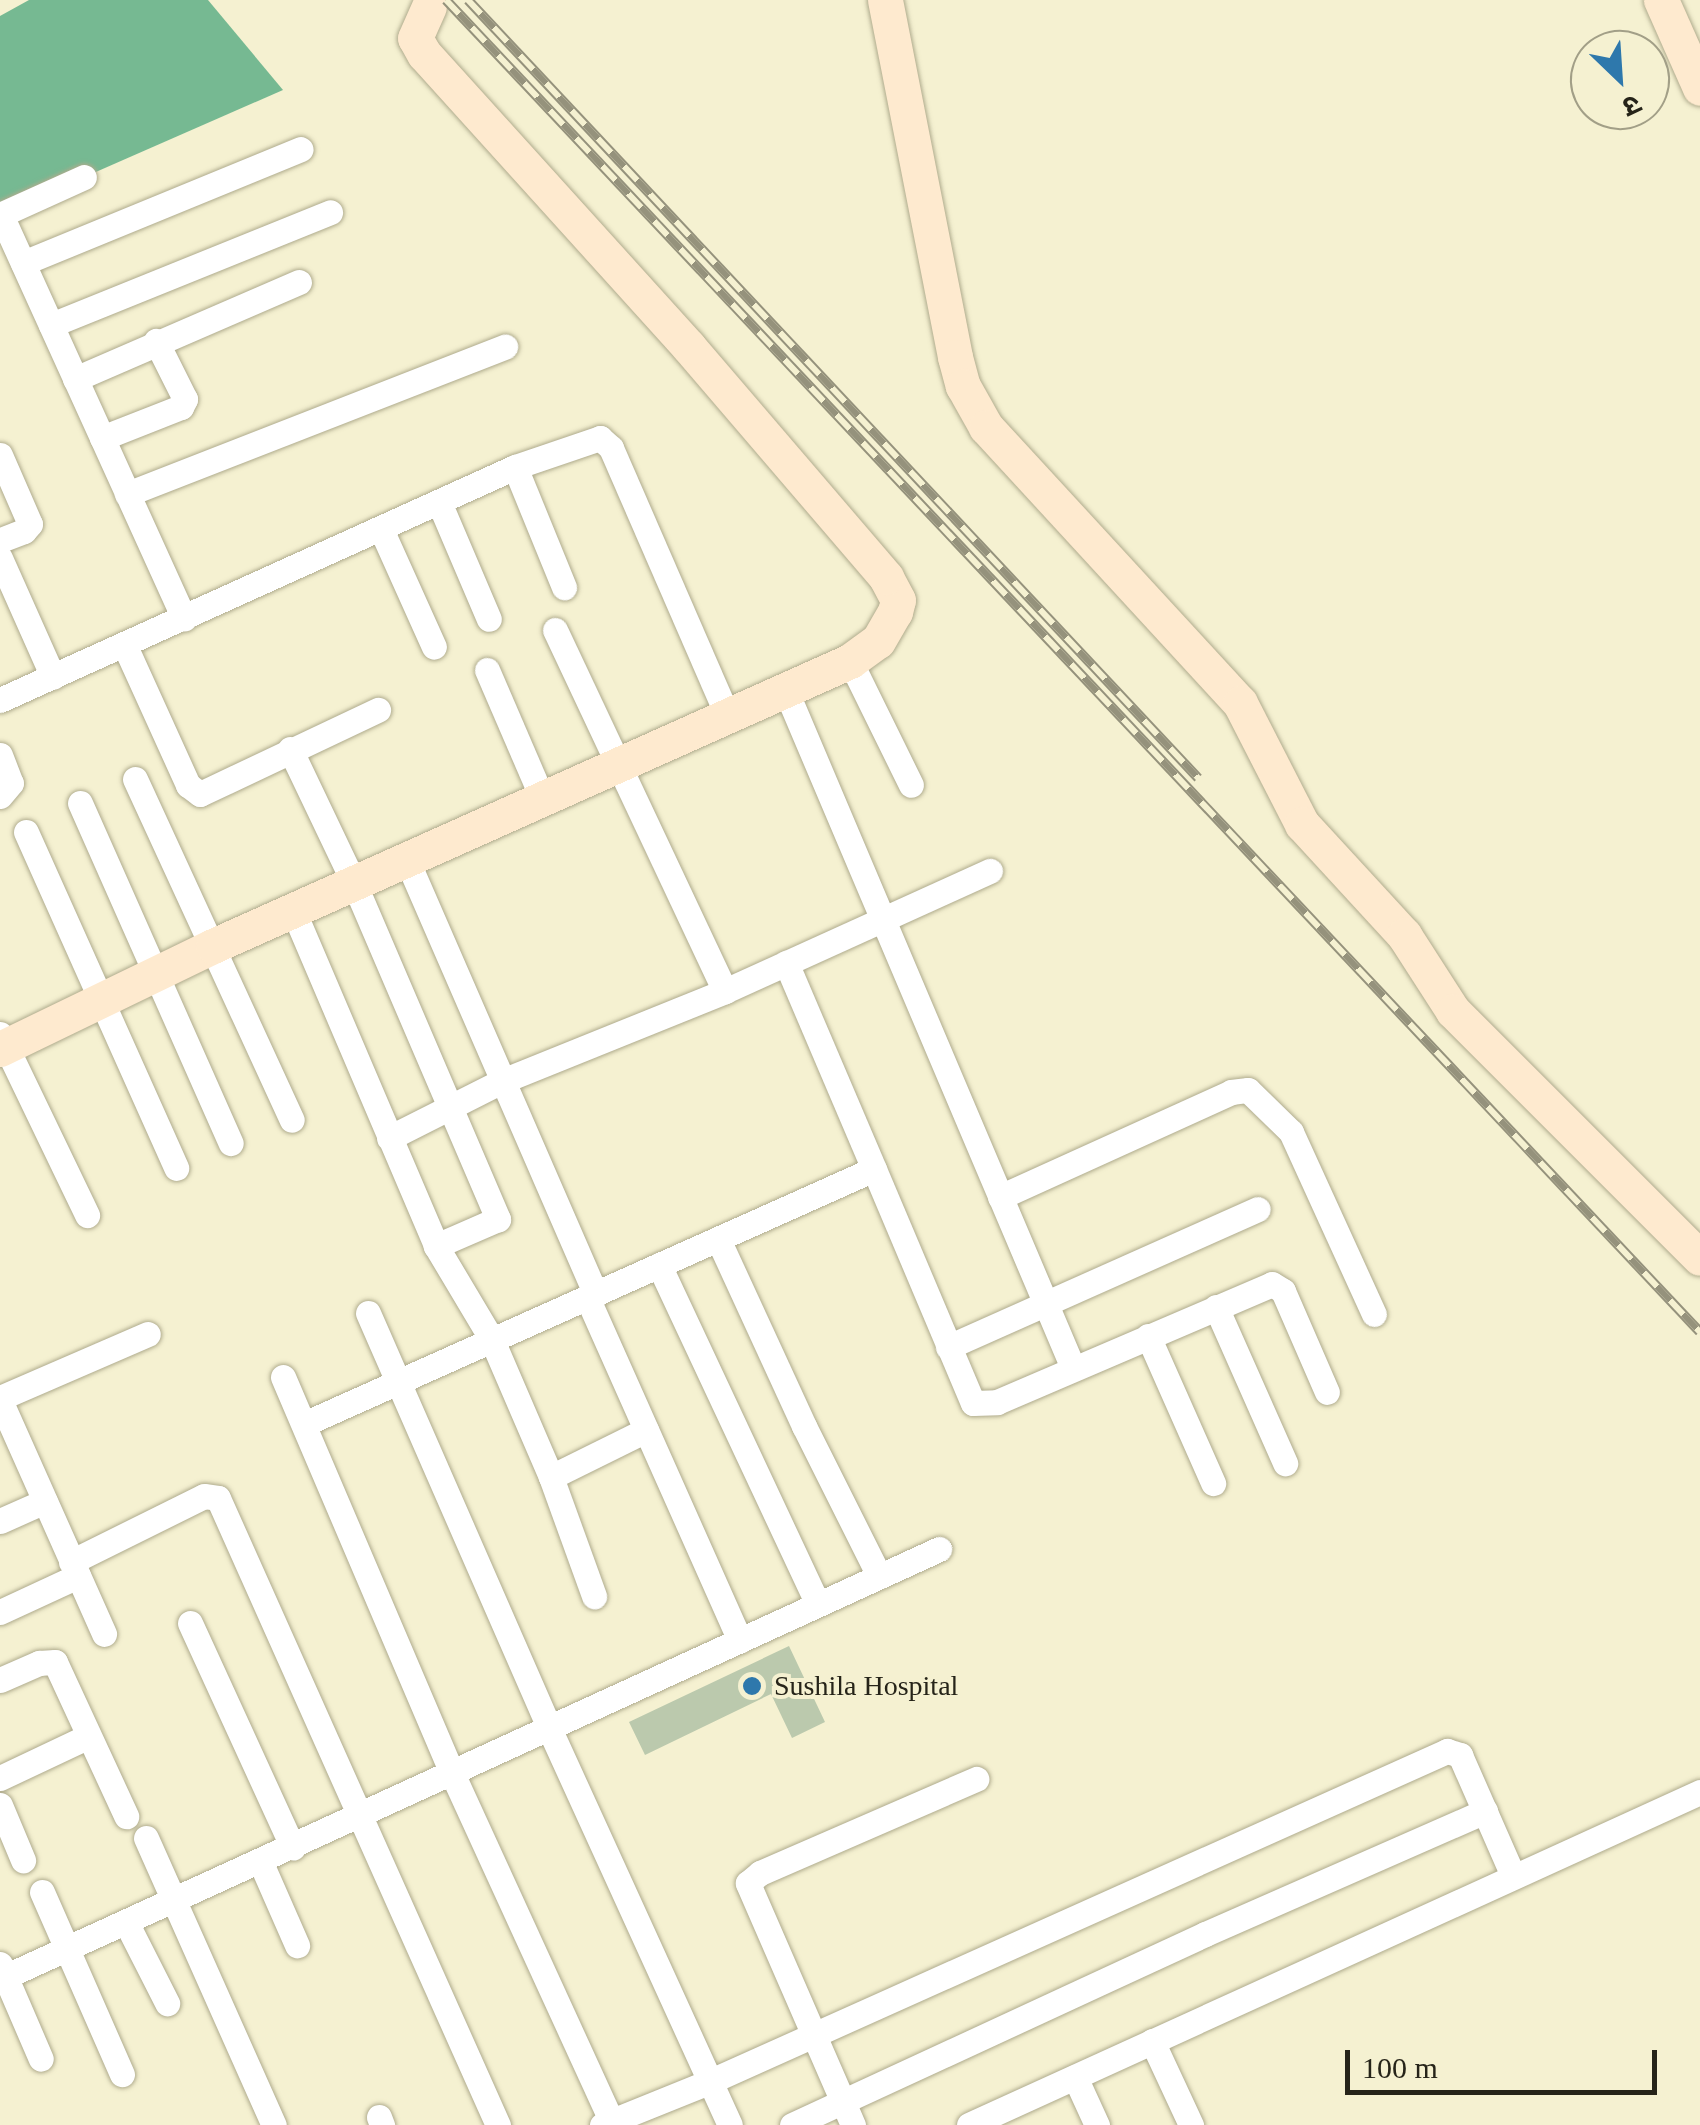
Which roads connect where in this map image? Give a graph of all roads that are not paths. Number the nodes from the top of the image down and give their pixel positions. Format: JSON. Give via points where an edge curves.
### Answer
{"nodes":[{"id":1,"x":886,"y":0,"type":"edge"},
{"id":2,"x":1661,"y":0,"type":"edge"},
{"id":3,"x":429,"y":7,"type":"dead end"},
{"id":4,"x":1691,"y":42,"type":"edge"},
{"id":5,"x":1700,"y":88,"type":"edge"},
{"id":6,"x":300,"y":149,"type":"dead end"},
{"id":7,"x":84,"y":177,"type":"dead end"},
{"id":8,"x":330,"y":212,"type":"dead end"},
{"id":9,"x":3,"y":220,"type":"edge"},
{"id":10,"x":22,"y":263,"type":"junction"},
{"id":11,"x":299,"y":282,"type":"dead end"},
{"id":12,"x":51,"y":325,"type":"junction"},
{"id":13,"x":156,"y":341,"type":"junction"},
{"id":14,"x":506,"y":347,"type":"dead end"},
{"id":15,"x":75,"y":379,"type":"junction"},
{"id":16,"x":102,"y":438,"type":"junction"},
{"id":17,"x":0,"y":455,"type":"edge"},
{"id":18,"x":515,"y":467,"type":"junction"},
{"id":19,"x":127,"y":494,"type":"junction"},
{"id":20,"x":438,"y":502,"type":"junction"},
{"id":21,"x":380,"y":529,"type":"junction"},
{"id":22,"x":0,"y":540,"type":"edge"},
{"id":23,"x":0,"y":558,"type":"edge"},
{"id":24,"x":6,"y":586,"type":"edge"},
{"id":25,"x":564,"y":587,"type":"dead end"},
{"id":26,"x":184,"y":619,"type":"junction"},
{"id":27,"x":489,"y":619,"type":"dead end"},
{"id":28,"x":555,"y":630,"type":"dead end"},
{"id":29,"x":125,"y":646,"type":"junction"},
{"id":30,"x":434,"y":648,"type":"dead end"},
{"id":31,"x":850,"y":661,"type":"junction"},
{"id":32,"x":487,"y":670,"type":"dead end"},
{"id":33,"x":53,"y":677,"type":"junction"},
{"id":34,"x":786,"y":692,"type":"junction"},
{"id":35,"x":0,"y":700,"type":"edge"},
{"id":36,"x":378,"y":710,"type":"dead end"},
{"id":37,"x":728,"y":717,"type":"junction"},
{"id":38,"x":290,"y":749,"type":"junction"},
{"id":39,"x":0,"y":755,"type":"edge"},
{"id":40,"x":618,"y":767,"type":"junction"},
{"id":41,"x":136,"y":779,"type":"dead end"},
{"id":42,"x":911,"y":786,"type":"dead end"},
{"id":43,"x":0,"y":796,"type":"edge"},
{"id":44,"x":542,"y":800,"type":"junction"},
{"id":45,"x":80,"y":802,"type":"dead end"},
{"id":46,"x":26,"y":832,"type":"dead end"},
{"id":47,"x":406,"y":858,"type":"junction"},
{"id":48,"x":990,"y":871,"type":"dead end"},
{"id":49,"x":354,"y":883,"type":"junction"},
{"id":50,"x":294,"y":910,"type":"junction"},
{"id":51,"x":882,"y":918,"type":"junction"},
{"id":52,"x":213,"y":946,"type":"junction"},
{"id":53,"x":786,"y":963,"type":"junction"},
{"id":54,"x":160,"y":973,"type":"junction"},
{"id":55,"x":725,"y":992,"type":"junction"},
{"id":56,"x":104,"y":1002,"type":"junction"},
{"id":57,"x":2,"y":1043,"type":"edge"},
{"id":58,"x":500,"y":1082,"type":"junction"},
{"id":59,"x":448,"y":1108,"type":"junction"},
{"id":60,"x":292,"y":1120,"type":"dead end"},
{"id":61,"x":389,"y":1138,"type":"junction"},
{"id":62,"x":231,"y":1143,"type":"dead end"},
{"id":63,"x":176,"y":1168,"type":"dead end"},
{"id":64,"x":874,"y":1169,"type":"junction"},
{"id":65,"x":1000,"y":1197,"type":"junction"},
{"id":66,"x":1258,"y":1209,"type":"dead end"},
{"id":67,"x":87,"y":1215,"type":"dead end"},
{"id":68,"x":718,"y":1238,"type":"junction"},
{"id":69,"x":436,"y":1246,"type":"junction"},
{"id":70,"x":1700,"y":1258,"type":"edge"},
{"id":71,"x":660,"y":1265,"type":"junction"},
{"id":72,"x":592,"y":1296,"type":"junction"},
{"id":73,"x":1044,"y":1304,"type":"junction"},
{"id":74,"x":1216,"y":1307,"type":"junction"},
{"id":75,"x":368,"y":1313,"type":"dead end"},
{"id":76,"x":1374,"y":1314,"type":"dead end"},
{"id":77,"x":148,"y":1334,"type":"dead end"},
{"id":78,"x":1148,"y":1336,"type":"junction"},
{"id":79,"x":492,"y":1340,"type":"junction"},
{"id":80,"x":948,"y":1347,"type":"junction"},
{"id":81,"x":1073,"y":1368,"type":"junction"},
{"id":82,"x":283,"y":1377,"type":"dead end"},
{"id":83,"x":398,"y":1382,"type":"junction"},
{"id":84,"x":1328,"y":1392,"type":"dead end"},
{"id":85,"x":0,"y":1400,"type":"edge"},
{"id":86,"x":304,"y":1424,"type":"junction"},
{"id":87,"x":646,"y":1430,"type":"junction"},
{"id":88,"x":1285,"y":1462,"type":"dead end"},
{"id":89,"x":551,"y":1477,"type":"junction"},
{"id":90,"x":1214,"y":1483,"type":"dead end"},
{"id":91,"x":44,"y":1501,"type":"junction"},
{"id":92,"x":0,"y":1521,"type":"edge"},
{"id":93,"x":939,"y":1549,"type":"dead end"},
{"id":94,"x":74,"y":1569,"type":"junction"},
{"id":95,"x":879,"y":1576,"type":"junction"},
{"id":96,"x":594,"y":1596,"type":"dead end"},
{"id":97,"x":818,"y":1604,"type":"junction"},
{"id":98,"x":0,"y":1612,"type":"edge"},
{"id":99,"x":190,"y":1623,"type":"dead end"},
{"id":100,"x":104,"y":1634,"type":"dead end"},
{"id":101,"x":740,"y":1640,"type":"junction"},
{"id":102,"x":0,"y":1680,"type":"edge"},
{"id":103,"x":549,"y":1728,"type":"junction"},
{"id":104,"x":89,"y":1736,"type":"junction"},
{"id":105,"x":452,"y":1773,"type":"junction"},
{"id":106,"x":0,"y":1778,"type":"edge"},
{"id":107,"x":976,"y":1778,"type":"dead end"},
{"id":108,"x":1700,"y":1792,"type":"edge"},
{"id":109,"x":0,"y":1804,"type":"edge"},
{"id":110,"x":1484,"y":1811,"type":"junction"},
{"id":111,"x":126,"y":1816,"type":"dead end"},
{"id":112,"x":358,"y":1818,"type":"junction"},
{"id":113,"x":146,"y":1838,"type":"dead end"},
{"id":114,"x":293,"y":1848,"type":"junction"},
{"id":115,"x":23,"y":1860,"type":"dead end"},
{"id":116,"x":261,"y":1863,"type":"junction"},
{"id":117,"x":1513,"y":1876,"type":"junction"},
{"id":118,"x":42,"y":1892,"type":"dead end"},
{"id":119,"x":174,"y":1903,"type":"junction"},
{"id":120,"x":127,"y":1924,"type":"junction"},
{"id":121,"x":298,"y":1944,"type":"dead end"},
{"id":122,"x":67,"y":1952,"type":"junction"},
{"id":123,"x":2,"y":1973,"type":"edge"},
{"id":124,"x":167,"y":2003,"type":"dead end"},
{"id":125,"x":811,"y":2036,"type":"junction"},
{"id":126,"x":1152,"y":2041,"type":"junction"},
{"id":127,"x":41,"y":2059,"type":"dead end"},
{"id":128,"x":122,"y":2074,"type":"dead end"},
{"id":129,"x":1075,"y":2077,"type":"junction"},
{"id":130,"x":711,"y":2081,"type":"junction"},
{"id":131,"x":848,"y":2114,"type":"edge"},
{"id":132,"x":609,"y":2124,"type":"edge"},
{"id":133,"x":274,"y":2125,"type":"edge"},
{"id":134,"x":498,"y":2125,"type":"edge"},
{"id":135,"x":730,"y":2125,"type":"edge"},
{"id":136,"x":792,"y":2125,"type":"edge"},
{"id":137,"x":970,"y":2125,"type":"edge"},
{"id":138,"x":1097,"y":2125,"type":"edge"},
{"id":139,"x":1190,"y":2125,"type":"edge"}],
"edges":[{"from":1,"to":70,"type":"street","via":[[955,357],[986,427],[1240,703],[1302,824],[1404,935],[1453,1011]]},
{"from":2,"to":4,"type":"street"},
{"from":3,"to":31,"type":"street","via":[[415,38],[424,54],[689,347],[894,588],[895,612],[878,641]]},
{"from":4,"to":5,"type":"street"},
{"from":6,"to":10,"type":"street"},
{"from":7,"to":9,"type":"street"},
{"from":8,"to":12,"type":"street"},
{"from":9,"to":10,"type":"street"},
{"from":10,"to":12,"type":"street"},
{"from":11,"to":13,"type":"street"},
{"from":12,"to":15,"type":"street"},
{"from":13,"to":15,"type":"street"},
{"from":13,"to":16,"type":"street","via":[[185,400]]},
{"from":14,"to":19,"type":"street"},
{"from":15,"to":16,"type":"street"},
{"from":16,"to":19,"type":"street"},
{"from":17,"to":22,"type":"street","via":[[30,524]]},
{"from":18,"to":20,"type":"street"},
{"from":18,"to":25,"type":"street"},
{"from":18,"to":37,"type":"street","via":[[590,438],[607,442]]},
{"from":19,"to":26,"type":"street"},
{"from":20,"to":21,"type":"street"},
{"from":20,"to":27,"type":"street"},
{"from":21,"to":26,"type":"street"},
{"from":21,"to":30,"type":"street"},
{"from":23,"to":24,"type":"street"},
{"from":24,"to":33,"type":"street"},
{"from":26,"to":29,"type":"street"},
{"from":28,"to":40,"type":"street"},
{"from":29,"to":33,"type":"street"},
{"from":29,"to":38,"type":"street","via":[[193,792],[207,792]]},
{"from":31,"to":34,"type":"street"},
{"from":31,"to":42,"type":"street"},
{"from":32,"to":44,"type":"street"},
{"from":33,"to":35,"type":"street"},
{"from":34,"to":37,"type":"street"},
{"from":34,"to":51,"type":"street"},
{"from":36,"to":38,"type":"street"},
{"from":37,"to":40,"type":"street"},
{"from":38,"to":49,"type":"street"},
{"from":39,"to":43,"type":"street","via":[[11,783]]},
{"from":40,"to":44,"type":"street"},
{"from":40,"to":55,"type":"street"},
{"from":41,"to":52,"type":"street"},
{"from":44,"to":47,"type":"street"},
{"from":45,"to":54,"type":"street"},
{"from":46,"to":56,"type":"street"},
{"from":47,"to":49,"type":"street"},
{"from":47,"to":58,"type":"street"},
{"from":48,"to":51,"type":"street"},
{"from":49,"to":50,"type":"street"},
{"from":49,"to":59,"type":"street"},
{"from":50,"to":52,"type":"street"},
{"from":50,"to":61,"type":"street"},
{"from":51,"to":53,"type":"street"},
{"from":51,"to":65,"type":"street"},
{"from":52,"to":54,"type":"street"},
{"from":52,"to":60,"type":"street"},
{"from":53,"to":55,"type":"street"},
{"from":53,"to":64,"type":"street"},
{"from":54,"to":56,"type":"street"},
{"from":54,"to":62,"type":"street"},
{"from":55,"to":58,"type":"street"},
{"from":56,"to":57,"type":"street"},
{"from":56,"to":63,"type":"street"},
{"from":57,"to":67,"type":"street"},
{"from":58,"to":59,"type":"street"},
{"from":58,"to":72,"type":"street"},
{"from":59,"to":61,"type":"street"},
{"from":59,"to":69,"type":"street","via":[[498,1219]]},
{"from":61,"to":69,"type":"street"},
{"from":64,"to":68,"type":"street"},
{"from":64,"to":80,"type":"street"},
{"from":65,"to":73,"type":"street"},
{"from":65,"to":76,"type":"street","via":[[1248,1090],[1291,1132]]},
{"from":66,"to":73,"type":"street"},
{"from":68,"to":71,"type":"street"},
{"from":68,"to":95,"type":"street"},
{"from":69,"to":79,"type":"street"},
{"from":71,"to":72,"type":"street"},
{"from":71,"to":97,"type":"street"},
{"from":72,"to":79,"type":"street"},
{"from":72,"to":87,"type":"street"},
{"from":73,"to":80,"type":"street"},
{"from":73,"to":81,"type":"street"},
{"from":74,"to":78,"type":"street"},
{"from":74,"to":84,"type":"street","via":[[1263,1286],[1278,1287]]},
{"from":74,"to":88,"type":"street"},
{"from":75,"to":83,"type":"street"},
{"from":77,"to":85,"type":"street"},
{"from":78,"to":81,"type":"street"},
{"from":78,"to":90,"type":"street"},
{"from":79,"to":83,"type":"street"},
{"from":79,"to":89,"type":"street"},
{"from":80,"to":81,"type":"street","via":[[968,1396],[980,1405]]},
{"from":82,"to":86,"type":"street"},
{"from":83,"to":86,"type":"street"},
{"from":83,"to":103,"type":"street"},
{"from":85,"to":91,"type":"street"},
{"from":86,"to":105,"type":"street"},
{"from":87,"to":89,"type":"street"},
{"from":87,"to":101,"type":"street"},
{"from":89,"to":96,"type":"street"},
{"from":91,"to":92,"type":"street"},
{"from":91,"to":94,"type":"street"},
{"from":93,"to":95,"type":"street"},
{"from":94,"to":98,"type":"street"},
{"from":94,"to":100,"type":"street"},
{"from":94,"to":112,"type":"street","via":[[204,1496],[218,1498]]},
{"from":95,"to":97,"type":"street"},
{"from":97,"to":101,"type":"street"},
{"from":99,"to":114,"type":"street"},
{"from":101,"to":103,"type":"street"},
{"from":102,"to":104,"type":"street","via":[[54,1662]]},
{"from":103,"to":105,"type":"street"},
{"from":103,"to":130,"type":"street"},
{"from":104,"to":106,"type":"street"},
{"from":104,"to":111,"type":"street"},
{"from":105,"to":112,"type":"street"},
{"from":105,"to":132,"type":"street"},
{"from":107,"to":125,"type":"street","via":[[752,1877],[751,1890]]},
{"from":108,"to":117,"type":"street"},
{"from":109,"to":115,"type":"street"},
{"from":110,"to":117,"type":"street"},
{"from":110,"to":125,"type":"street","via":[[1460,1755],[1447,1751]]},
{"from":110,"to":131,"type":"street","via":[[1205,1934]]},
{"from":112,"to":114,"type":"street"},
{"from":112,"to":134,"type":"street"},
{"from":113,"to":119,"type":"street"},
{"from":114,"to":116,"type":"street"},
{"from":116,"to":119,"type":"street"},
{"from":116,"to":121,"type":"street"},
{"from":117,"to":126,"type":"street"},
{"from":118,"to":122,"type":"street"},
{"from":119,"to":120,"type":"street"},
{"from":119,"to":133,"type":"street"},
{"from":120,"to":122,"type":"street"},
{"from":120,"to":124,"type":"street"},
{"from":122,"to":123,"type":"street"},
{"from":122,"to":128,"type":"street"},
{"from":123,"to":127,"type":"street"},
{"from":125,"to":130,"type":"street"},
{"from":125,"to":131,"type":"street"},
{"from":126,"to":129,"type":"street"},
{"from":126,"to":139,"type":"street"},
{"from":129,"to":137,"type":"street"},
{"from":129,"to":138,"type":"street"},
{"from":130,"to":132,"type":"street"},
{"from":130,"to":135,"type":"street"},
{"from":131,"to":136,"type":"street"}]}
